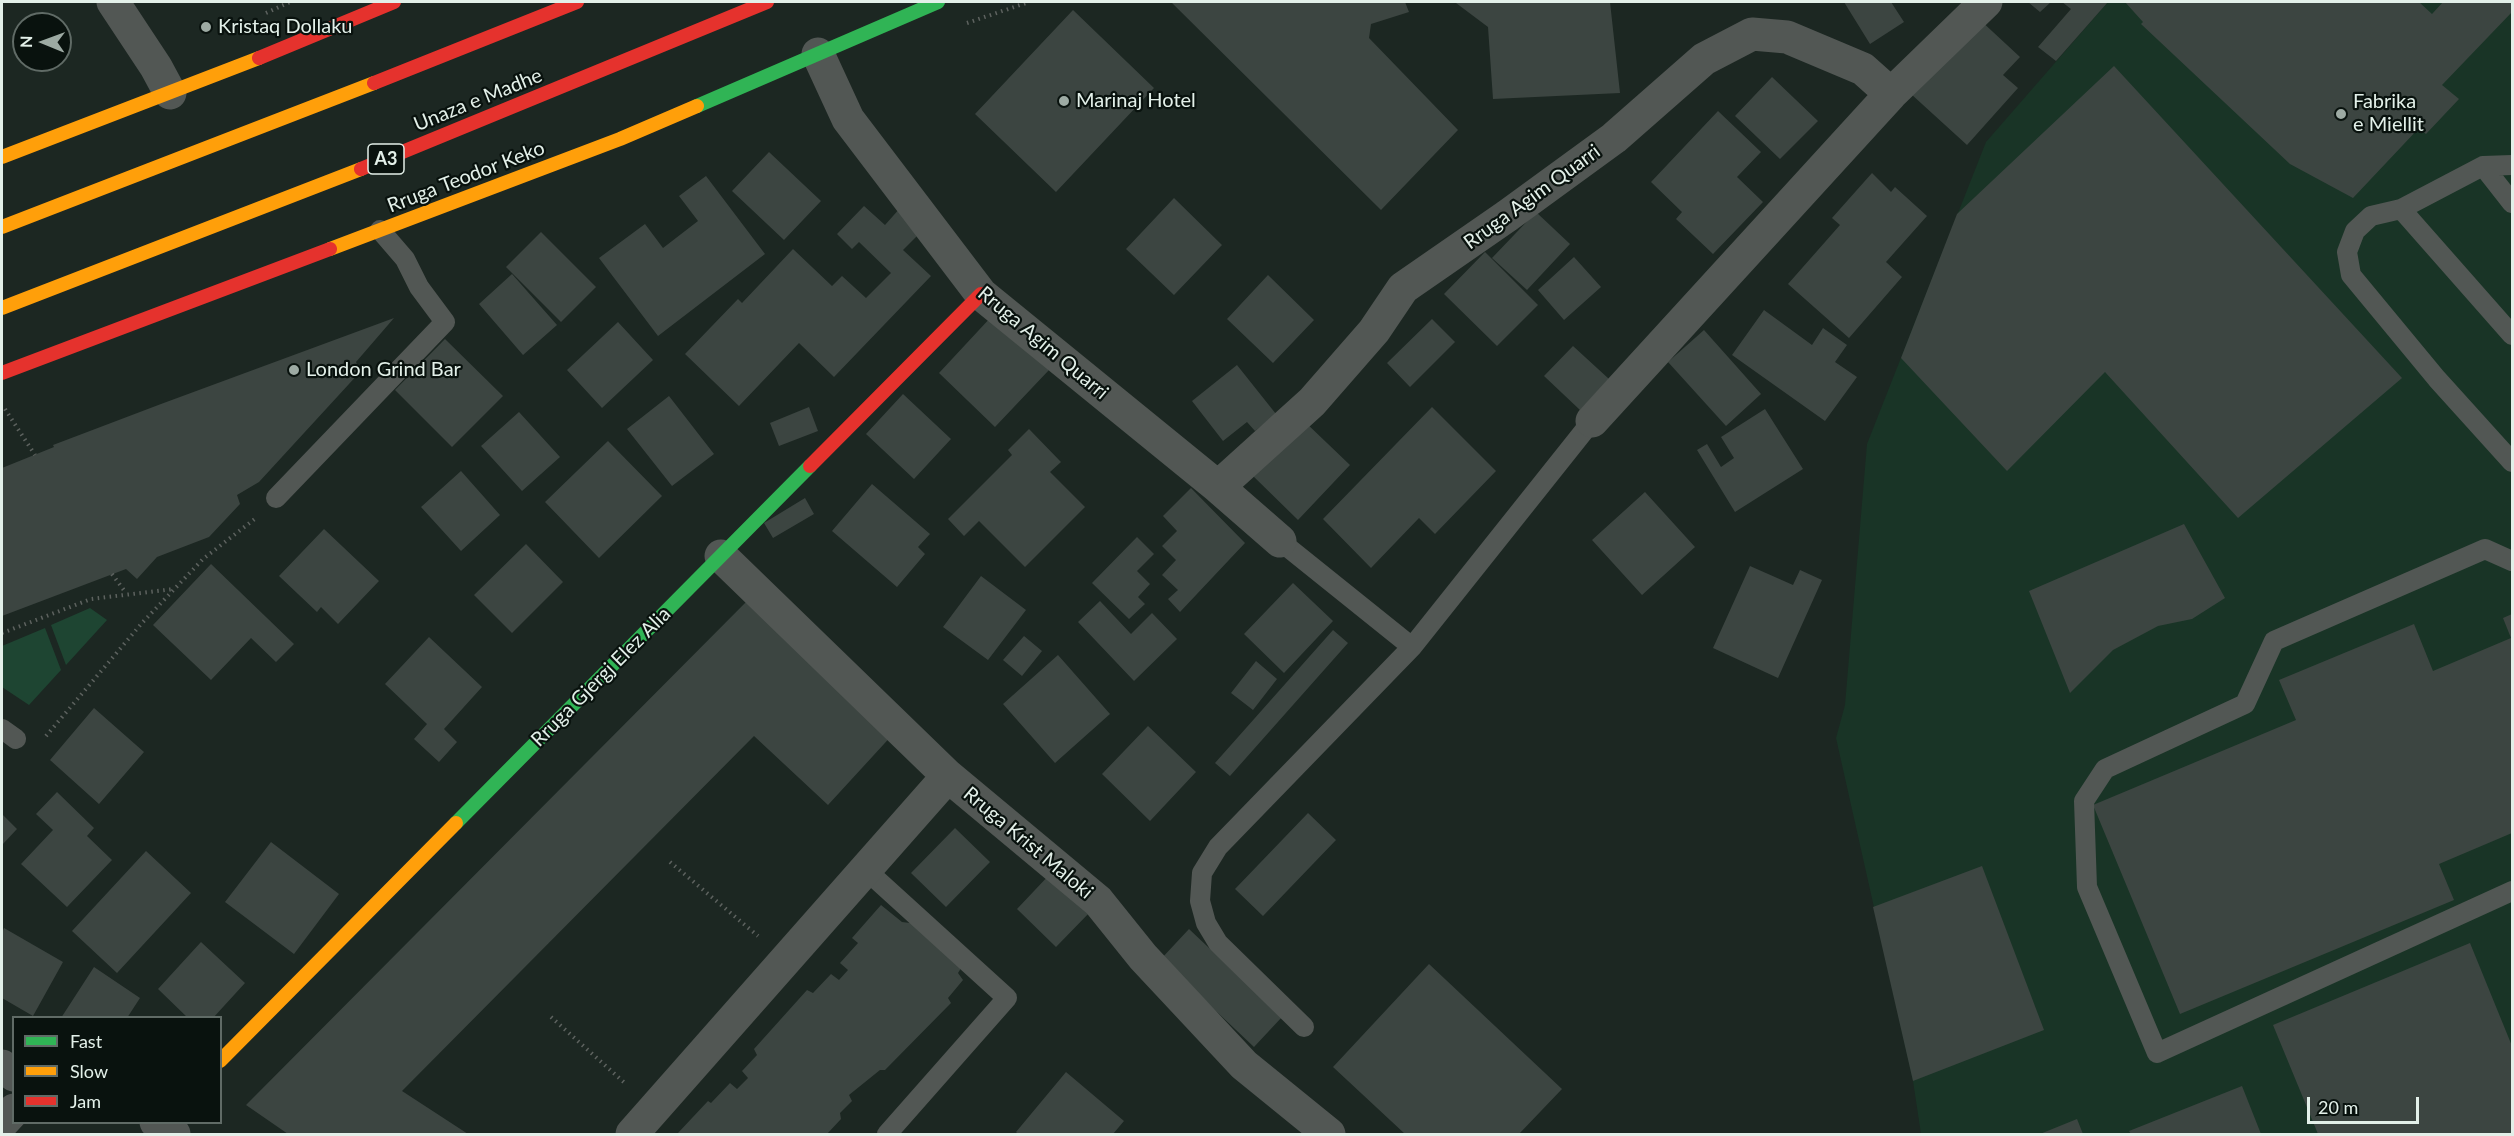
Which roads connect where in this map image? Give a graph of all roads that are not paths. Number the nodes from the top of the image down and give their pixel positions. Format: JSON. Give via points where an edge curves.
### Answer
{"nodes":[{"id":1,"x":113,"y":2,"type":"edge"},
{"id":2,"x":394,"y":2,"type":"edge"},
{"id":3,"x":577,"y":2,"type":"edge"},
{"id":4,"x":766,"y":2,"type":"edge"},
{"id":5,"x":938,"y":2,"type":"edge"},
{"id":6,"x":1986,"y":2,"type":"edge"},
{"id":7,"x":818,"y":54,"type":"junction"},
{"id":8,"x":170,"y":93,"type":"junction"},
{"id":9,"x":1891,"y":94,"type":"junction"},
{"id":10,"x":2,"y":157,"type":"edge"},
{"id":11,"x":2512,"y":165,"type":"edge"},
{"id":12,"x":2483,"y":166,"type":"junction"},
{"id":13,"x":2512,"y":203,"type":"edge"},
{"id":14,"x":2401,"y":209,"type":"junction"},
{"id":15,"x":2,"y":227,"type":"edge"},
{"id":16,"x":380,"y":230,"type":"junction"},
{"id":17,"x":981,"y":294,"type":"junction"},
{"id":18,"x":2,"y":308,"type":"edge"},
{"id":19,"x":2512,"y":334,"type":"edge"},
{"id":20,"x":2,"y":373,"type":"edge"},
{"id":21,"x":1592,"y":421,"type":"joint"},
{"id":22,"x":2512,"y":462,"type":"edge"},
{"id":23,"x":1218,"y":487,"type":"junction"},
{"id":24,"x":276,"y":498,"type":"road end"},
{"id":25,"x":1280,"y":541,"type":"joint"},
{"id":26,"x":721,"y":556,"type":"junction"},
{"id":27,"x":2512,"y":561,"type":"edge"},
{"id":28,"x":1412,"y":647,"type":"junction"},
{"id":29,"x":948,"y":776,"type":"junction"},
{"id":30,"x":865,"y":869,"type":"junction"},
{"id":31,"x":2512,"y":891,"type":"edge"},
{"id":32,"x":1304,"y":1027,"type":"dead end"},
{"id":33,"x":222,"y":1059,"type":"edge"},
{"id":34,"x":632,"y":1134,"type":"edge"},
{"id":35,"x":887,"y":1134,"type":"edge"},
{"id":36,"x":1329,"y":1134,"type":"edge"}],
"edges":[{"from":1,"to":8,"type":"street"},
{"from":2,"to":8,"type":"main road"},
{"from":3,"to":15,"type":"main road"},
{"from":4,"to":18,"type":"main road","name":"Unaza e Madhe","number":"A3","via":[[358,170]]},
{"from":5,"to":7,"type":"main road","name":"Rruga Teodor Keko"},
{"from":6,"to":9,"type":"street"},
{"from":7,"to":16,"type":"main road","name":"Rruga Teodor Keko","via":[[620,139]]},
{"from":7,"to":17,"type":"street","name":"Rruga Agim Quarri","via":[[848,119]]},
{"from":8,"to":10,"type":"main road"},
{"from":9,"to":21,"type":"street"},
{"from":9,"to":23,"type":"street","name":"Rruga Agim Quarri","via":[[1863,69],[1787,37],[1752,33],[1704,59],[1614,138],[1403,288],[1374,332],[1312,402]]},
{"from":11,"to":12,"type":"lane"},
{"from":12,"to":13,"type":"lane"},
{"from":12,"to":14,"type":"lane"},
{"from":14,"to":19,"type":"lane"},
{"from":14,"to":22,"type":"lane","via":[[2371,216],[2355,231],[2348,252],[2351,275],[2436,379]]},
{"from":16,"to":20,"type":"main road","name":"Rruga Teodor Keko"},
{"from":16,"to":24,"type":"lane","via":[[405,259],[445,322]]},
{"from":17,"to":23,"type":"street","name":"Rruga Agim Quarri"},
{"from":17,"to":26,"type":"main road","name":"Rruga Gjergj Elez Alia"},
{"from":21,"to":28,"type":"lane"},
{"from":23,"to":25,"type":"street","name":"Rruga Agim Quarri"},
{"from":25,"to":28,"type":"lane"},
{"from":26,"to":29,"type":"street","name":"Rruga Krist Maloki"},
{"from":26,"to":33,"type":"main road","name":"Rruga Gjergj Elez Alia"},
{"from":27,"to":31,"type":"lane","via":[[2485,549],[2274,641],[2245,705],[2104,770],[2084,801],[2087,887],[2157,1053]]},
{"from":28,"to":32,"type":"lane","via":[[1218,847],[1202,873],[1200,901],[1218,944]]},
{"from":29,"to":30,"type":"street"},
{"from":29,"to":36,"type":"street","name":"Rruga Krist Maloki","via":[[1098,901],[1143,957],[1244,1065]]},
{"from":30,"to":34,"type":"street"},
{"from":30,"to":35,"type":"lane","via":[[1007,998]]}]}
